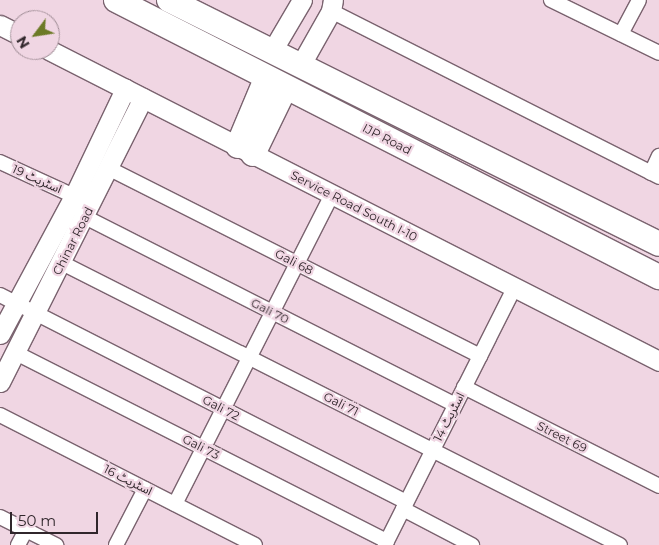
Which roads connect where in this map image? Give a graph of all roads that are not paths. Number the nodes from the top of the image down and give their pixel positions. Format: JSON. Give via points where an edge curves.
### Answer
{"nodes":[{"id":1,"x":116,"y":0,"type":"edge"},
{"id":2,"x":169,"y":0,"type":"edge"},
{"id":3,"x":551,"y":0,"type":"edge"},
{"id":4,"x":639,"y":0,"type":"edge"},
{"id":5,"x":299,"y":6,"type":"edge"},
{"id":6,"x":329,"y":12,"type":"edge"},
{"id":7,"x":621,"y":34,"type":"junction"},
{"id":8,"x":272,"y":51,"type":"junction"},
{"id":9,"x":659,"y":53,"type":"edge"},
{"id":10,"x":60,"y":55,"type":"edge"},
{"id":11,"x":300,"y":66,"type":"junction"},
{"id":12,"x":276,"y":83,"type":"junction"},
{"id":13,"x":125,"y":89,"type":"junction"},
{"id":14,"x":143,"y":98,"type":"junction"},
{"id":15,"x":245,"y":150,"type":"junction"},
{"id":16,"x":659,"y":156,"type":"edge"},
{"id":17,"x":0,"y":162,"type":"edge"},
{"id":18,"x":108,"y":168,"type":"junction"},
{"id":19,"x":655,"y":175,"type":"edge"},
{"id":20,"x":332,"y":195,"type":"junction"},
{"id":21,"x":74,"y":196,"type":"junction"},
{"id":22,"x":86,"y":217,"type":"junction"},
{"id":23,"x":659,"y":244,"type":"edge"},
{"id":24,"x":62,"y":262,"type":"junction"},
{"id":25,"x":296,"y":263,"type":"junction"},
{"id":26,"x":659,"y":276,"type":"edge"},
{"id":27,"x":514,"y":288,"type":"junction"},
{"id":28,"x":8,"y":299,"type":"edge"},
{"id":29,"x":272,"y":311,"type":"junction"},
{"id":30,"x":35,"y":314,"type":"junction"},
{"id":31,"x":0,"y":334,"type":"edge"},
{"id":32,"x":16,"y":353,"type":"junction"},
{"id":33,"x":480,"y":356,"type":"junction"},
{"id":34,"x":248,"y":357,"type":"junction"},
{"id":35,"x":659,"y":361,"type":"edge"},
{"id":36,"x":0,"y":382,"type":"edge"},
{"id":37,"x":464,"y":387,"type":"junction"},
{"id":38,"x":455,"y":405,"type":"junction"},
{"id":39,"x":222,"y":409,"type":"junction"},
{"id":40,"x":0,"y":415,"type":"edge"},
{"id":41,"x":203,"y":448,"type":"junction"},
{"id":42,"x":432,"y":451,"type":"junction"},
{"id":43,"x":659,"y":486,"type":"edge"},
{"id":44,"x":145,"y":489,"type":"junction"},
{"id":45,"x":175,"y":504,"type":"junction"},
{"id":46,"x":404,"y":506,"type":"junction"},
{"id":47,"x":0,"y":517,"type":"edge"},
{"id":48,"x":26,"y":530,"type":"junction"},
{"id":49,"x":386,"y":543,"type":"edge"},
{"id":50,"x":18,"y":545,"type":"edge"},
{"id":51,"x":56,"y":545,"type":"edge"},
{"id":52,"x":116,"y":545,"type":"edge"},
{"id":53,"x":255,"y":545,"type":"edge"},
{"id":54,"x":472,"y":545,"type":"edge"},
{"id":55,"x":620,"y":545,"type":"edge"}],
"edges":[{"from":1,"to":12,"type":"highway","name":"IJP Road"},
{"from":2,"to":8,"type":"highway"},
{"from":3,"to":7,"type":"street"},
{"from":4,"to":7,"type":"street"},
{"from":5,"to":6,"type":"main road"},
{"from":5,"to":8,"type":"main road"},
{"from":6,"to":11,"type":"main road"},
{"from":6,"to":19,"type":"street"},
{"from":7,"to":9,"type":"street"},
{"from":8,"to":11,"type":"highway"},
{"from":10,"to":13,"type":"main road","name":"Service Road South I-10"},
{"from":11,"to":23,"type":"highway"},
{"from":12,"to":15,"type":"highway"},
{"from":12,"to":26,"type":"highway","name":"IJP Road"},
{"from":13,"to":14,"type":"main road","name":"Service Road South I-10"},
{"from":13,"to":21,"type":"main road","name":"Chinar Road"},
{"from":14,"to":15,"type":"main road","name":"Service Road South I-10"},
{"from":14,"to":18,"type":"main road","name":"Chinar Road"},
{"from":15,"to":20,"type":"main road","name":"Service Road South I-10"},
{"from":16,"to":19,"type":"street"},
{"from":17,"to":21,"type":"street","name":"اسٹریٹ 19"},
{"from":18,"to":22,"type":"main road","name":"Chinar Road"},
{"from":18,"to":25,"type":"street","name":"Gali 68"},
{"from":20,"to":25,"type":"street"},
{"from":20,"to":27,"type":"main road","name":"Service Road South I-10"},
{"from":21,"to":22,"type":"street"},
{"from":21,"to":28,"type":"main road","name":"Chinar Road"},
{"from":22,"to":24,"type":"main road","name":"Chinar Road"},
{"from":22,"to":29,"type":"street","name":"Gali 70"},
{"from":24,"to":30,"type":"main road","name":"Chinar Road"},
{"from":24,"to":34,"type":"street","name":"Gali 71"},
{"from":25,"to":29,"type":"street"},
{"from":25,"to":33,"type":"street","name":"Gali 68"},
{"from":27,"to":33,"type":"street","name":"اسٹریٹ 14"},
{"from":27,"to":35,"type":"main road","name":"Service Road South I-10"},
{"from":28,"to":30,"type":"street","name":"Gali 72"},
{"from":28,"to":31,"type":"main road","name":"Chinar Road"},
{"from":29,"to":34,"type":"street"},
{"from":29,"to":38,"type":"street","name":"Gali 70"},
{"from":30,"to":32,"type":"main road","name":"Chinar Road"},
{"from":30,"to":39,"type":"street","name":"Gali 72"},
{"from":32,"to":36,"type":"main road","name":"Chinar Road"},
{"from":32,"to":41,"type":"street","name":"Gali 73"},
{"from":33,"to":37,"type":"street","name":"اسٹریٹ 14"},
{"from":34,"to":39,"type":"street"},
{"from":34,"to":42,"type":"street","name":"Gali 71"},
{"from":37,"to":38,"type":"street","name":"اسٹریٹ 14"},
{"from":37,"to":43,"type":"street","name":"Street 69"},
{"from":38,"to":42,"type":"street","name":"اسٹریٹ 14"},
{"from":39,"to":41,"type":"street"},
{"from":39,"to":46,"type":"street","name":"Gali 72"},
{"from":40,"to":44,"type":"street","name":"اسٹریٹ 16"},
{"from":41,"to":45,"type":"street"},
{"from":41,"to":49,"type":"street","name":"Gali 73"},
{"from":42,"to":46,"type":"street","name":"اسٹریٹ 14"},
{"from":42,"to":55,"type":"street","name":"Gali 71"},
{"from":44,"to":45,"type":"street","name":"اسٹریٹ 16"},
{"from":44,"to":52,"type":"street"},
{"from":45,"to":53,"type":"street","name":"اسٹریٹ 16"},
{"from":46,"to":49,"type":"street","name":"اسٹریٹ 14"},
{"from":46,"to":54,"type":"street","name":"Gali 72"},
{"from":47,"to":48,"type":"street"},
{"from":48,"to":50,"type":"street"},
{"from":48,"to":51,"type":"street"}]}
